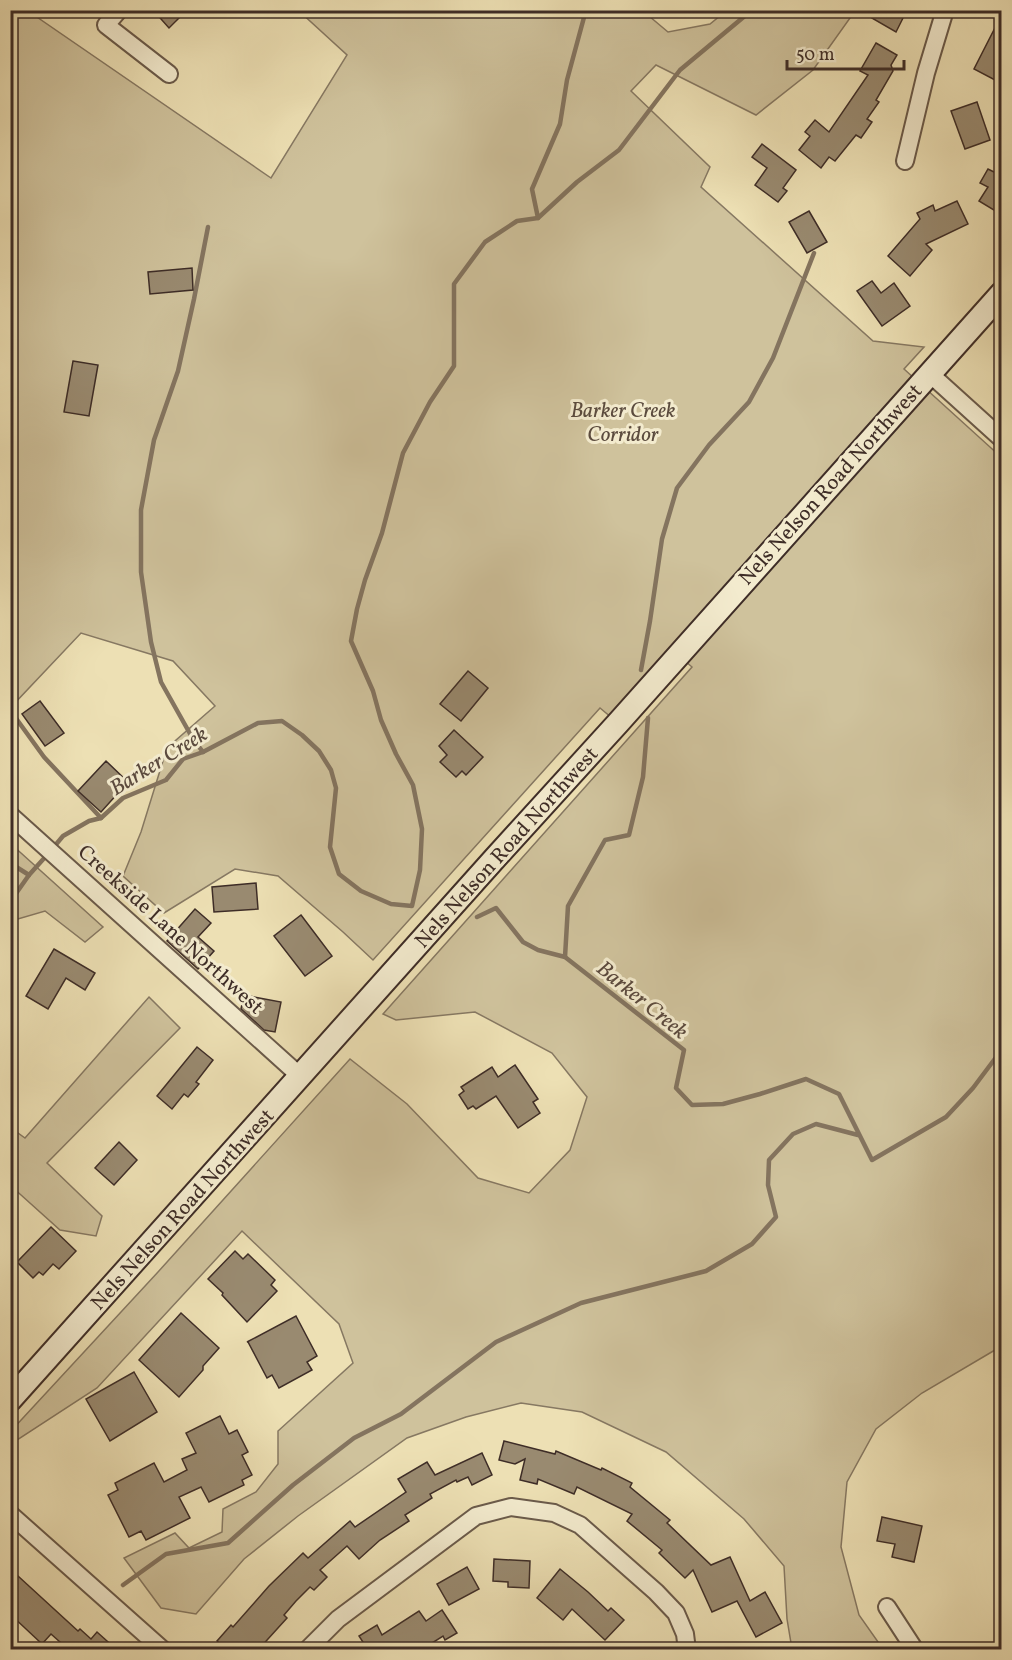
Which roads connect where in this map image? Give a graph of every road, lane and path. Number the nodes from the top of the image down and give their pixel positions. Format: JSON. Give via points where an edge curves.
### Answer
{"nodes":[{"id":1,"x":119,"y":10,"type":"edge"},
{"id":2,"x":945,"y":10,"type":"edge"},
{"id":3,"x":169,"y":74,"type":"dead end"},
{"id":4,"x":905,"y":161,"type":"dead end"},
{"id":5,"x":1002,"y":293,"type":"edge"},
{"id":6,"x":929,"y":373,"type":"junction"},
{"id":7,"x":1002,"y":439,"type":"edge"},
{"id":8,"x":10,"y":815,"type":"edge"},
{"id":9,"x":300,"y":1076,"type":"junction"},
{"id":10,"x":10,"y":1400,"type":"edge"},
{"id":11,"x":10,"y":1514,"type":"edge"},
{"id":12,"x":886,"y":1607,"type":"dead end"},
{"id":13,"x":163,"y":1650,"type":"edge"},
{"id":14,"x":307,"y":1650,"type":"edge"},
{"id":15,"x":687,"y":1650,"type":"edge"},
{"id":16,"x":915,"y":1650,"type":"edge"}],
"edges":[{"from":1,"to":3,"type":"street","via":[[106,25]]},
{"from":2,"to":4,"type":"street"},
{"from":5,"to":6,"type":"street","name":"Nels Nelson Road Northwest"},
{"from":6,"to":7,"type":"street"},
{"from":6,"to":9,"type":"street","name":"Nels Nelson Road Northwest"},
{"from":8,"to":9,"type":"street","name":"Creekside Lane Northwest"},
{"from":9,"to":10,"type":"street","name":"Nels Nelson Road Northwest"},
{"from":11,"to":13,"type":"street"},
{"from":12,"to":16,"type":"street"},
{"from":14,"to":15,"type":"street","via":[[338,1619],[476,1516],[511,1507],[554,1514],[580,1525],[676,1613]]}]}
